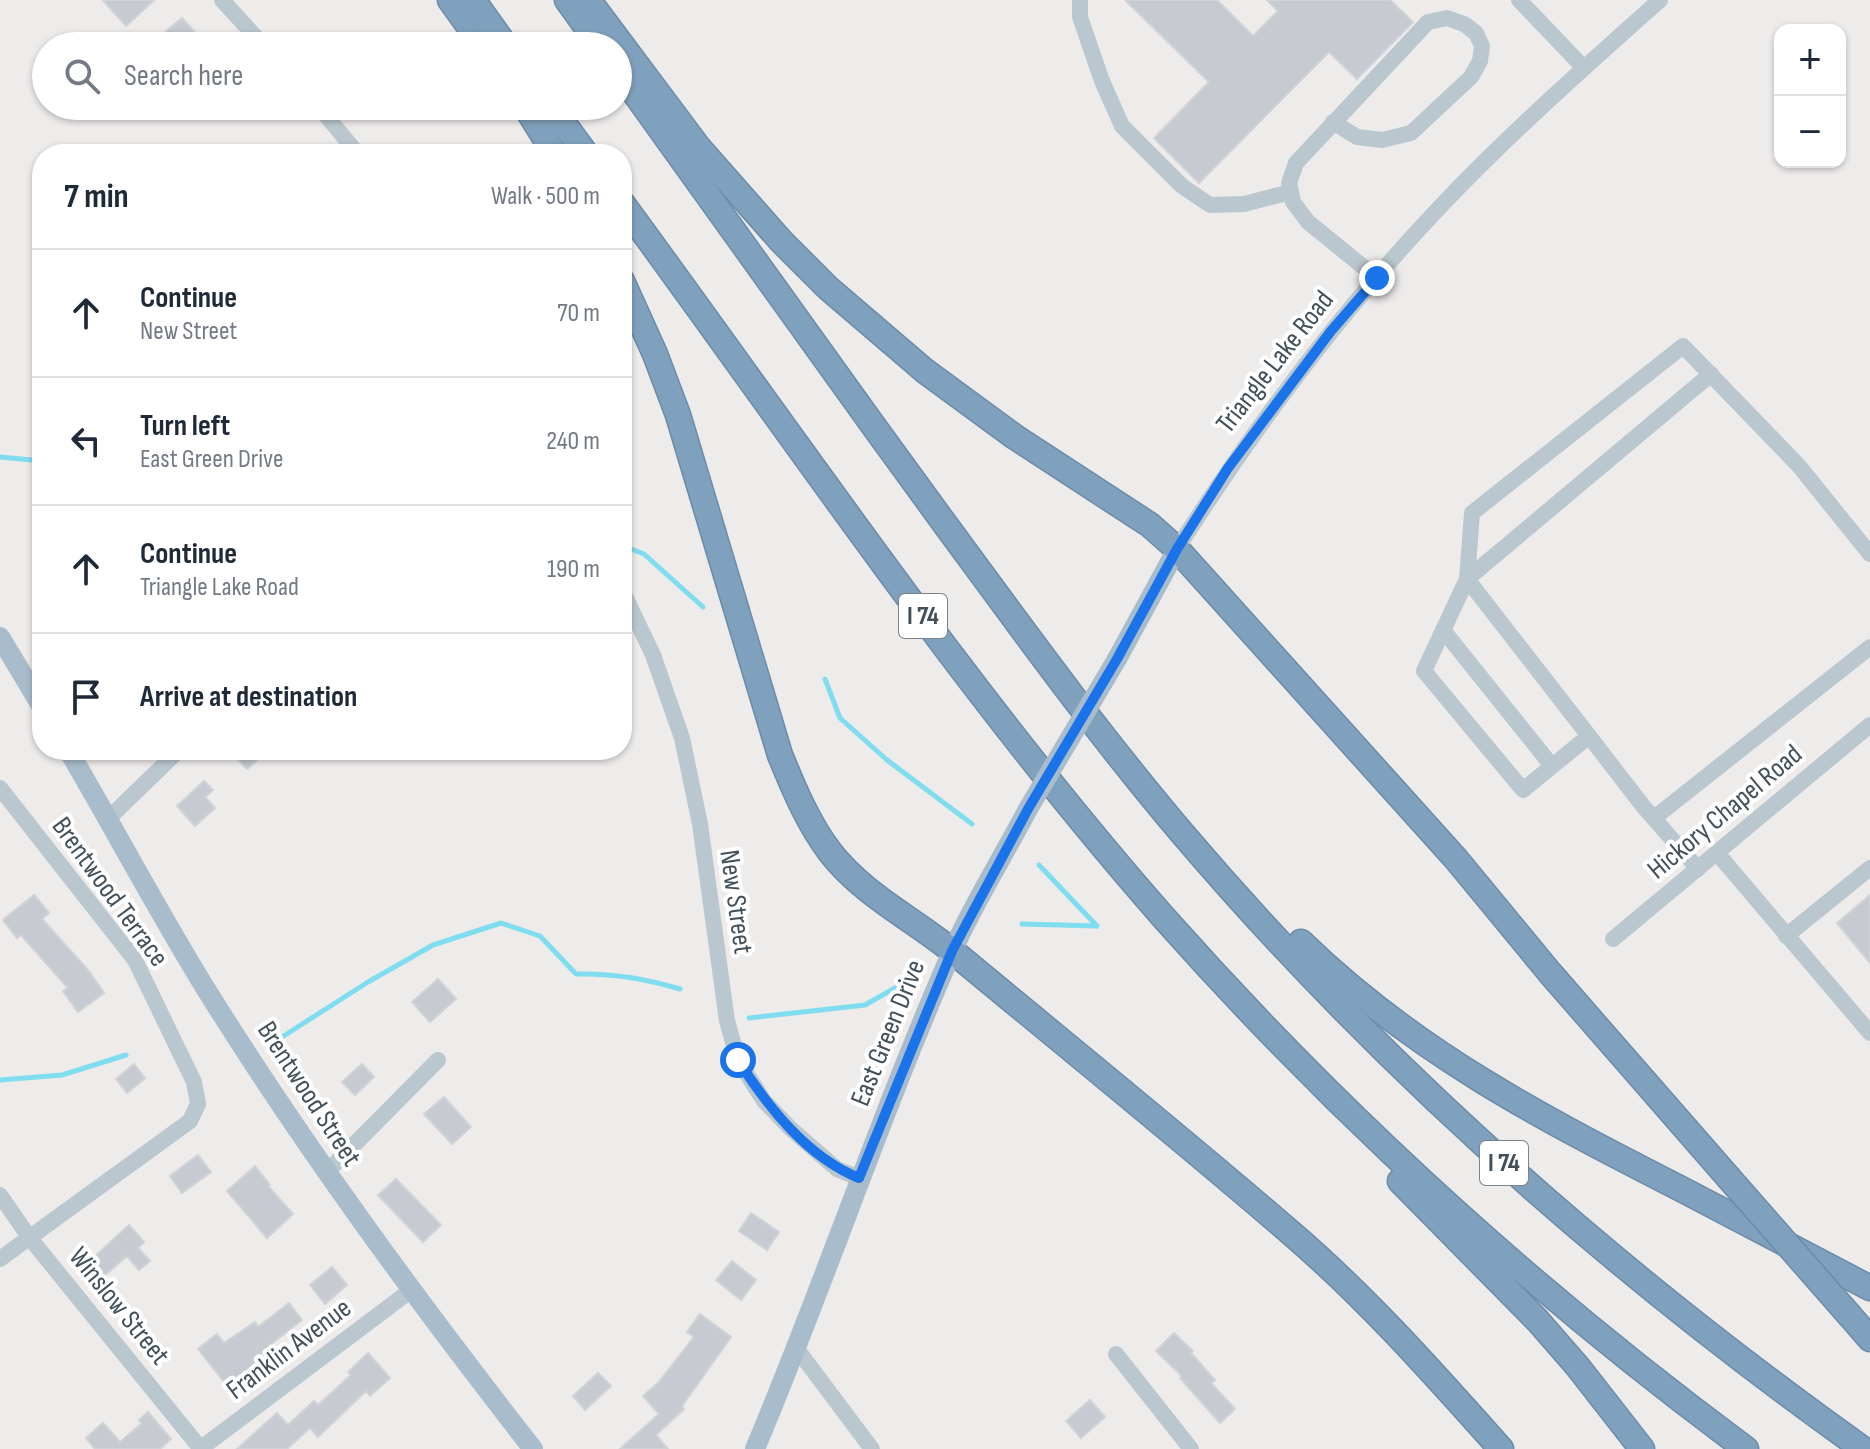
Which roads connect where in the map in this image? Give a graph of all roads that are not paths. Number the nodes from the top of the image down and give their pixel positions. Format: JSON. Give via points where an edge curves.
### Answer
{"nodes":[{"id":1,"x":222,"y":0,"type":"edge"},
{"id":2,"x":450,"y":0,"type":"edge"},
{"id":3,"x":473,"y":0,"type":"edge"},
{"id":4,"x":567,"y":0,"type":"edge"},
{"id":5,"x":586,"y":0,"type":"edge"},
{"id":6,"x":1080,"y":0,"type":"edge"},
{"id":7,"x":1519,"y":0,"type":"edge"},
{"id":8,"x":1660,"y":0,"type":"edge"},
{"id":9,"x":251,"y":32,"type":"edge"},
{"id":10,"x":473,"y":32,"type":"edge"},
{"id":11,"x":496,"y":32,"type":"edge"},
{"id":12,"x":590,"y":32,"type":"edge"},
{"id":13,"x":612,"y":32,"type":"edge"},
{"id":14,"x":632,"y":58,"type":"edge"},
{"id":15,"x":1584,"y":68,"type":"junction"},
{"id":16,"x":632,"y":89,"type":"edge"},
{"id":17,"x":330,"y":120,"type":"edge"},
{"id":18,"x":534,"y":120,"type":"edge"},
{"id":19,"x":561,"y":120,"type":"edge"},
{"id":20,"x":1333,"y":122,"type":"junction"},
{"id":21,"x":350,"y":144,"type":"edge"},
{"id":22,"x":549,"y":144,"type":"edge"},
{"id":23,"x":579,"y":144,"type":"edge"},
{"id":24,"x":1291,"y":192,"type":"junction"},
{"id":25,"x":632,"y":217,"type":"edge"},
{"id":26,"x":1377,"y":278,"type":"junction"},
{"id":27,"x":632,"y":303,"type":"edge"},
{"id":28,"x":1711,"y":374,"type":"junction"},
{"id":29,"x":1177,"y":549,"type":"junction"},
{"id":30,"x":1870,"y":554,"type":"edge"},
{"id":31,"x":1467,"y":579,"type":"junction"},
{"id":32,"x":632,"y":611,"type":"edge"},
{"id":33,"x":1443,"y":630,"type":"junction"},
{"id":34,"x":0,"y":637,"type":"edge"},
{"id":35,"x":1870,"y":647,"type":"edge"},
{"id":36,"x":1117,"y":659,"type":"joint"},
{"id":37,"x":32,"y":690,"type":"edge"},
{"id":38,"x":1870,"y":725,"type":"edge"},
{"id":39,"x":1589,"y":736,"type":"junction"},
{"id":40,"x":74,"y":760,"type":"edge"},
{"id":41,"x":169,"y":760,"type":"edge"},
{"id":42,"x":1552,"y":766,"type":"junction"},
{"id":43,"x":0,"y":788,"type":"edge"},
{"id":44,"x":109,"y":818,"type":"junction"},
{"id":45,"x":1654,"y":818,"type":"junction"},
{"id":46,"x":1184,"y":835,"type":"junction"},
{"id":47,"x":1717,"y":853,"type":"junction"},
{"id":48,"x":1870,"y":868,"type":"edge"},
{"id":49,"x":1698,"y":869,"type":"junction"},
{"id":50,"x":1786,"y":936,"type":"junction"},
{"id":51,"x":1613,"y":939,"type":"dead end"},
{"id":52,"x":952,"y":951,"type":"junction"},
{"id":53,"x":1248,"y":1010,"type":"junction"},
{"id":54,"x":1870,"y":1033,"type":"edge"},
{"id":55,"x":438,"y":1060,"type":"dead end"},
{"id":56,"x":326,"y":1173,"type":"junction"},
{"id":57,"x":859,"y":1178,"type":"junction"},
{"id":58,"x":0,"y":1195,"type":"edge"},
{"id":59,"x":29,"y":1237,"type":"junction"},
{"id":60,"x":0,"y":1259,"type":"edge"},
{"id":61,"x":1870,"y":1288,"type":"edge"},
{"id":62,"x":410,"y":1291,"type":"junction"},
{"id":63,"x":1870,"y":1339,"type":"edge"},
{"id":64,"x":797,"y":1349,"type":"junction"},
{"id":65,"x":1116,"y":1354,"type":"dead end"},
{"id":66,"x":200,"y":1449,"type":"edge"},
{"id":67,"x":533,"y":1449,"type":"edge"},
{"id":68,"x":755,"y":1449,"type":"edge"},
{"id":69,"x":872,"y":1449,"type":"edge"},
{"id":70,"x":1191,"y":1449,"type":"edge"},
{"id":71,"x":1501,"y":1449,"type":"edge"},
{"id":72,"x":1642,"y":1449,"type":"edge"},
{"id":73,"x":1746,"y":1449,"type":"edge"},
{"id":74,"x":1863,"y":1449,"type":"edge"}],
"edges":[{"from":1,"to":9,"type":"street"},
{"from":2,"to":10,"type":"highway"},
{"from":3,"to":11,"type":"highway"},
{"from":4,"to":12,"type":"highway"},
{"from":5,"to":13,"type":"highway"},
{"from":6,"to":24,"type":"street","via":[[1080,17],[1122,126],[1182,186],[1210,205],[1244,204]]},
{"from":7,"to":15,"type":"street"},
{"from":8,"to":15,"type":"street","name":"Triangle Lake Road"},
{"from":14,"to":29,"type":"highway","via":[[699,148],[828,288],[936,379],[1150,525]]},
{"from":15,"to":26,"type":"street","name":"Triangle Lake Road","via":[[1439,208]]},
{"from":16,"to":46,"type":"highway","number":"I 74","via":[[1015,620]]},
{"from":17,"to":21,"type":"street"},
{"from":18,"to":22,"type":"highway"},
{"from":19,"to":23,"type":"highway"},
{"from":20,"to":20,"type":"street","via":[[1428,22],[1447,18],[1476,33],[1482,46],[1471,77],[1411,133],[1382,140],[1357,137]]},
{"from":20,"to":24,"type":"street","via":[[1296,163]]},
{"from":24,"to":26,"type":"street","via":[[1308,222]]},
{"from":25,"to":53,"type":"highway","number":"I 74","via":[[1007,727],[1111,856]]},
{"from":26,"to":29,"type":"street","name":"Triangle Lake Road","via":[[1228,468]]},
{"from":27,"to":52,"type":"highway","via":[[678,415],[760,695],[798,798],[814,830],[855,879]]},
{"from":28,"to":30,"type":"street","via":[[1799,466]]},
{"from":28,"to":31,"type":"street"},
{"from":28,"to":31,"type":"street","via":[[1683,346],[1472,513]]},
{"from":29,"to":36,"type":"main road","name":"Triangle Lake Road"},
{"from":29,"to":63,"type":"highway","bridge":true,"via":[[1456,859]]},
{"from":31,"to":33,"type":"street"},
{"from":31,"to":39,"type":"street"},
{"from":32,"to":57,"type":"street","name":"New Street","via":[[682,738],[700,824],[727,1021],[738,1060],[764,1101],[791,1129],[837,1169]]},
{"from":33,"to":42,"type":"street"},
{"from":33,"to":42,"type":"street","via":[[1424,671],[1523,790]]},
{"from":34,"to":37,"type":"main road"},
{"from":35,"to":45,"type":"street"},
{"from":36,"to":52,"type":"main road","name":"East Green Drive","bridge":true},
{"from":38,"to":47,"type":"street","name":"Hickory Chapel Road"},
{"from":39,"to":42,"type":"street"},
{"from":39,"to":45,"type":"street"},
{"from":40,"to":44,"type":"main road","name":"Brentwood Street"},
{"from":41,"to":44,"type":"street"},
{"from":43,"to":59,"type":"street","name":"Brentwood Terrace","via":[[135,960],[194,1082],[198,1104],[190,1121]]},
{"from":44,"to":56,"type":"main road","name":"Brentwood Street","via":[[203,985]]},
{"from":45,"to":49,"type":"street"},
{"from":46,"to":61,"type":"highway","via":[[1236,875],[1355,992],[1443,1058],[1554,1123]]},
{"from":46,"to":74,"type":"highway","number":"I 74","via":[[1353,1018],[1505,1165],[1667,1303]]},
{"from":47,"to":49,"type":"street","name":"Hickory Chapel Road"},
{"from":47,"to":50,"type":"street"},
{"from":48,"to":50,"type":"street"},
{"from":49,"to":51,"type":"street","name":"Hickory Chapel Road"},
{"from":50,"to":54,"type":"street"},
{"from":52,"to":57,"type":"main road","name":"East Green Drive"},
{"from":52,"to":71,"type":"highway","via":[[1293,1234],[1390,1324]]},
{"from":53,"to":72,"type":"highway","via":[[1274,1055],[1538,1321]]},
{"from":53,"to":73,"type":"highway","number":"I 74","via":[[1512,1261]]},
{"from":55,"to":56,"type":"street"},
{"from":56,"to":62,"type":"main road","name":"Brentwood Street"},
{"from":57,"to":64,"type":"main road","name":"East Green Drive"},
{"from":58,"to":59,"type":"street","name":"Winslow Street"},
{"from":59,"to":60,"type":"street"},
{"from":59,"to":66,"type":"street","name":"Winslow Street"},
{"from":62,"to":66,"type":"street","name":"Franklin Avenue"},
{"from":62,"to":67,"type":"main road","name":"Brentwood Street"},
{"from":64,"to":68,"type":"main road","name":"East Green Drive"},
{"from":64,"to":69,"type":"street"},
{"from":65,"to":70,"type":"street"}]}
